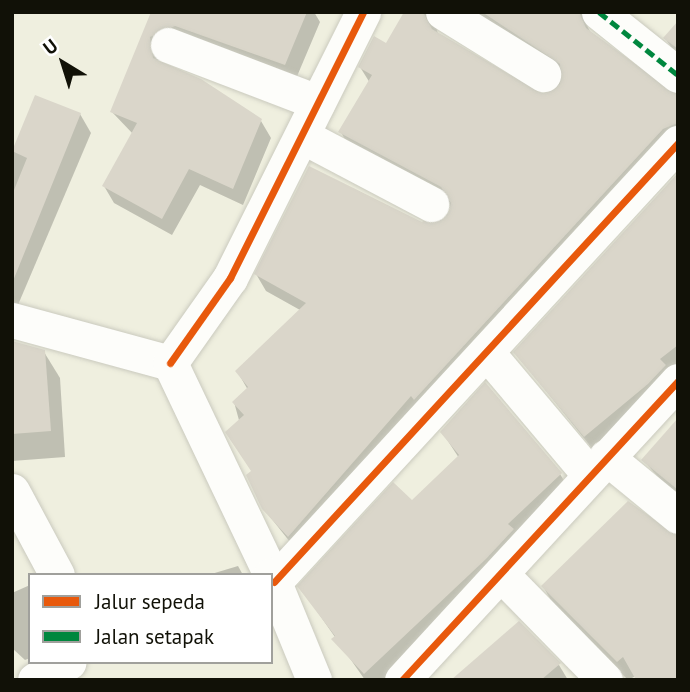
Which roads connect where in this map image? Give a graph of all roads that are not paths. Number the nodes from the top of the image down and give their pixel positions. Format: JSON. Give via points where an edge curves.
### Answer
{"nodes":[{"id":1,"x":363,"y":12,"type":"edge"},
{"id":2,"x":443,"y":12,"type":"edge"},
{"id":3,"x":599,"y":12,"type":"edge"},
{"id":4,"x":168,"y":44,"type":"dead end"},
{"id":5,"x":543,"y":74,"type":"dead end"},
{"id":6,"x":678,"y":75,"type":"edge"},
{"id":7,"x":317,"y":102,"type":"junction"},
{"id":8,"x":304,"y":137,"type":"junction"},
{"id":9,"x":678,"y":143,"type":"edge"},
{"id":10,"x":431,"y":204,"type":"dead end"},
{"id":11,"x":12,"y":320,"type":"edge"},
{"id":12,"x":488,"y":354,"type":"junction"},
{"id":13,"x":170,"y":363,"type":"junction"},
{"id":14,"x":678,"y":381,"type":"edge"},
{"id":15,"x":598,"y":466,"type":"junction"},
{"id":16,"x":12,"y":491,"type":"edge"},
{"id":17,"x":678,"y":516,"type":"edge"},
{"id":18,"x":56,"y":573,"type":"edge"},
{"id":19,"x":270,"y":573,"type":"edge"},
{"id":20,"x":502,"y":575,"type":"junction"},
{"id":21,"x":273,"y":576,"type":"edge"},
{"id":22,"x":273,"y":579,"type":"edge"},
{"id":23,"x":65,"y":664,"type":"edge"},
{"id":24,"x":35,"y":680,"type":"edge"},
{"id":25,"x":314,"y":680,"type":"edge"},
{"id":26,"x":402,"y":680,"type":"edge"},
{"id":27,"x":605,"y":680,"type":"edge"}],
"edges":[{"from":1,"to":7,"type":"street"},
{"from":2,"to":5,"type":"street"},
{"from":3,"to":6,"type":"street"},
{"from":4,"to":7,"type":"street"},
{"from":7,"to":8,"type":"street"},
{"from":8,"to":10,"type":"street"},
{"from":8,"to":13,"type":"street","via":[[230,278]]},
{"from":9,"to":12,"type":"street"},
{"from":11,"to":13,"type":"street"},
{"from":12,"to":15,"type":"street"},
{"from":12,"to":21,"type":"street"},
{"from":13,"to":19,"type":"street"},
{"from":14,"to":15,"type":"street"},
{"from":15,"to":17,"type":"street"},
{"from":15,"to":20,"type":"street"},
{"from":16,"to":18,"type":"street"},
{"from":20,"to":26,"type":"street"},
{"from":20,"to":27,"type":"street"},
{"from":22,"to":25,"type":"street"},
{"from":23,"to":24,"type":"street"}]}
